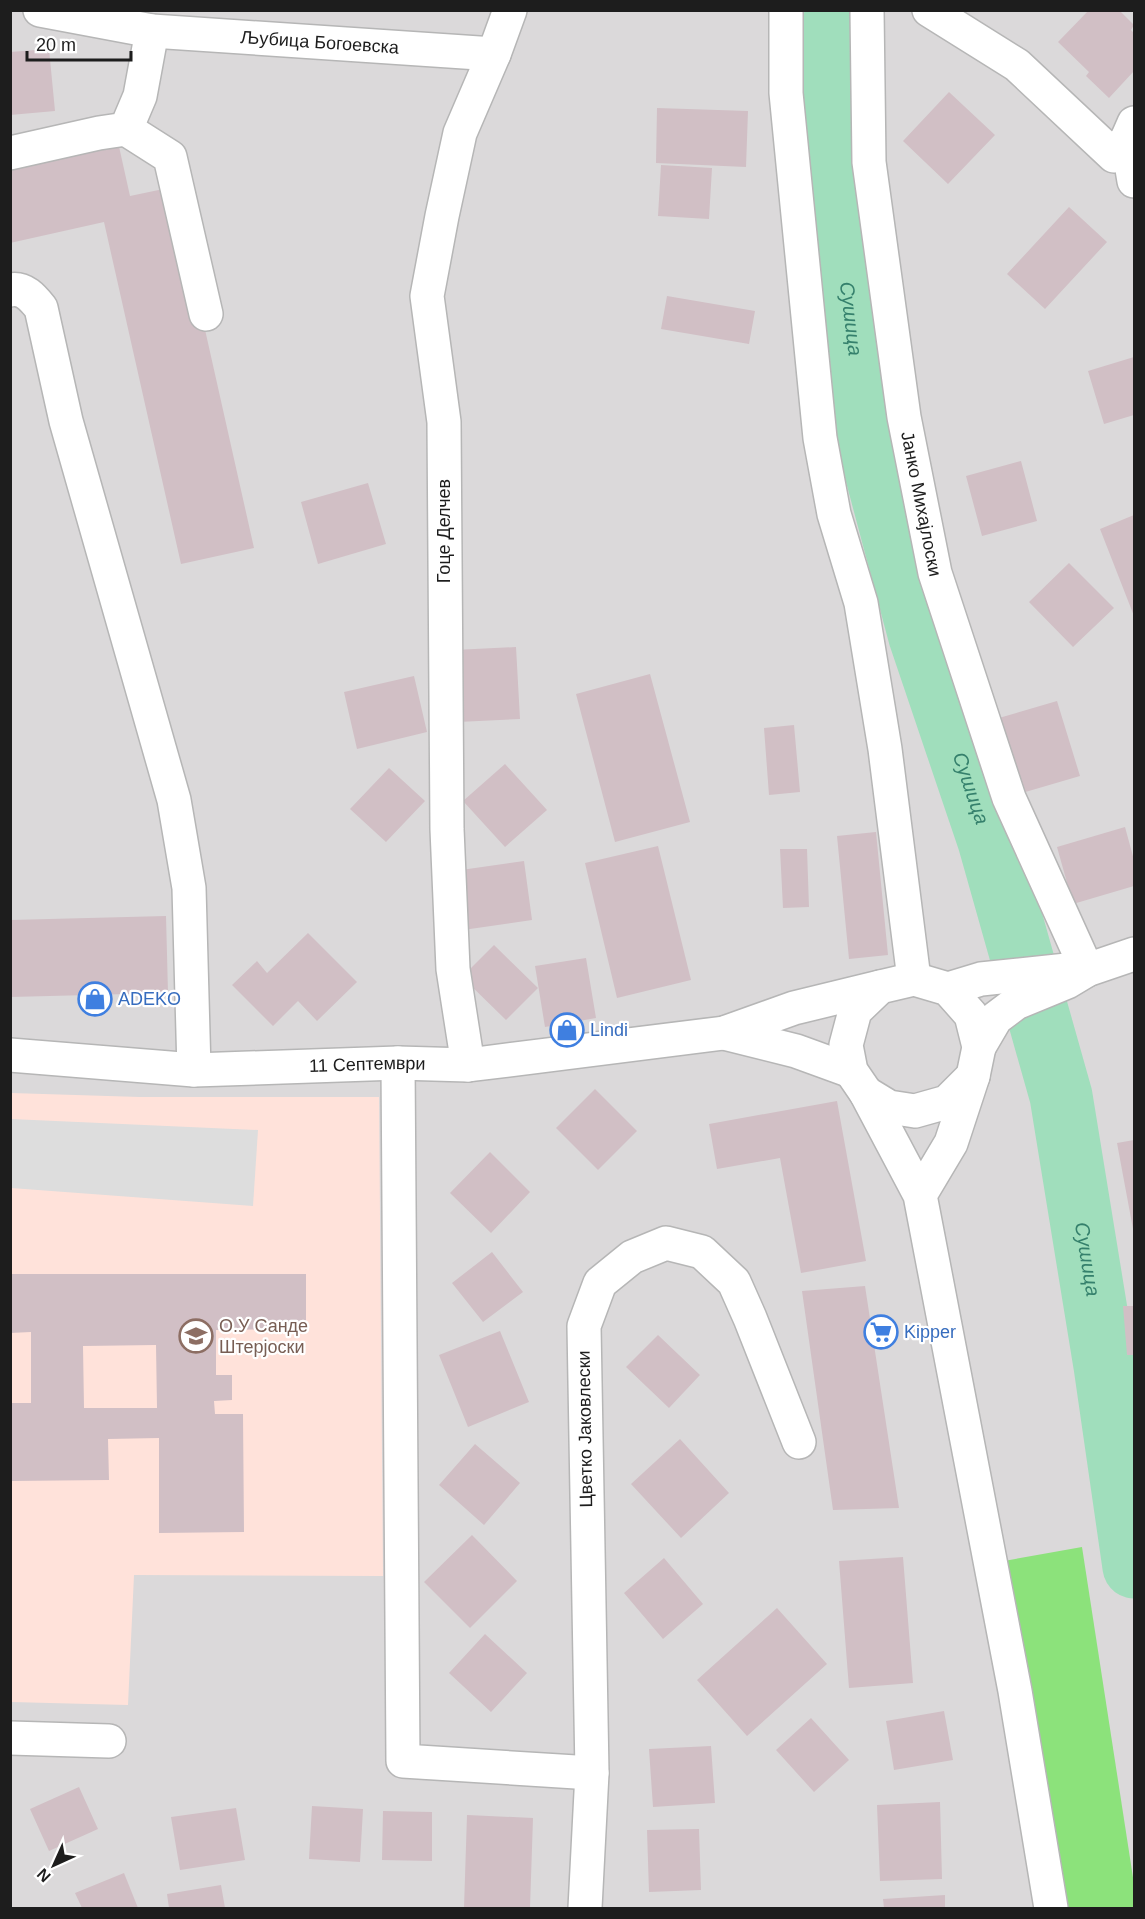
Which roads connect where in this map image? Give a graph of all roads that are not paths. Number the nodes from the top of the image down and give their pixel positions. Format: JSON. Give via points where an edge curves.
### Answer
{"nodes":[{"id":1,"x":40,"y":10,"type":"edge"},
{"id":2,"x":510,"y":10,"type":"edge"},
{"id":3,"x":786,"y":10,"type":"edge"},
{"id":4,"x":867,"y":10,"type":"edge"},
{"id":5,"x":928,"y":10,"type":"edge"},
{"id":6,"x":152,"y":31,"type":"junction"},
{"id":7,"x":494,"y":54,"type":"junction"},
{"id":8,"x":126,"y":129,"type":"junction"},
{"id":9,"x":1131,"y":131,"type":"edge"},
{"id":10,"x":10,"y":153,"type":"edge"},
{"id":11,"x":1134,"y":181,"type":"edge"},
{"id":12,"x":10,"y":290,"type":"edge"},
{"id":13,"x":206,"y":314,"type":"dead end"},
{"id":14,"x":1134,"y":954,"type":"edge"},
{"id":15,"x":1073,"y":974,"type":"junction"},
{"id":16,"x":914,"y":979,"type":"junction"},
{"id":17,"x":880,"y":987,"type":"junction"},
{"id":18,"x":948,"y":989,"type":"junction"},
{"id":19,"x":724,"y":1033,"type":"junction"},
{"id":20,"x":10,"y":1055,"type":"edge"},
{"id":21,"x":976,"y":1061,"type":"junction"},
{"id":22,"x":398,"y":1063,"type":"junction"},
{"id":23,"x":468,"y":1065,"type":"junction"},
{"id":24,"x":194,"y":1070,"type":"junction"},
{"id":25,"x":859,"y":1082,"type":"junction"},
{"id":26,"x":920,"y":1195,"type":"junction"},
{"id":27,"x":799,"y":1442,"type":"dead end"},
{"id":28,"x":10,"y":1738,"type":"edge"},
{"id":29,"x":109,"y":1741,"type":"dead end"},
{"id":30,"x":592,"y":1773,"type":"junction"},
{"id":31,"x":1051,"y":1906,"type":"edge"},
{"id":32,"x":585,"y":1908,"type":"edge"}],
"edges":[{"from":1,"to":6,"type":"street","name":"Љубица Богоевска"},
{"from":2,"to":7,"type":"street","name":"Гоце Делчев"},
{"from":3,"to":16,"type":"street","via":[[786,93],[820,438],[834,514],[861,603],[885,749]]},
{"from":4,"to":15,"type":"street","name":"Јанко Михајлоски","via":[[869,162],[904,417],[935,573],[1009,798]]},
{"from":5,"to":9,"type":"street","via":[[1017,65],[1114,156]]},
{"from":6,"to":7,"type":"street","name":"Љубица Богоевска"},
{"from":6,"to":8,"type":"street","via":[[140,96]]},
{"from":7,"to":23,"type":"street","name":"Гоце Делчев","via":[[460,133],[428,296],[444,422],[447,829],[453,969]]},
{"from":8,"to":10,"type":"street"},
{"from":8,"to":13,"type":"street","via":[[170,157]]},
{"from":9,"to":11,"type":"street"},
{"from":12,"to":24,"type":"street","via":[[16,288],[31,296],[41,308],[66,421],[174,800],[189,888]]},
{"from":14,"to":15,"type":"street"},
{"from":15,"to":18,"type":"street","via":[[981,979]]},
{"from":15,"to":21,"type":"street","via":[[1016,1003],[996,1018]]},
{"from":16,"to":17,"type":"street"},
{"from":16,"to":18,"type":"street"},
{"from":17,"to":19,"type":"street","name":"11 Септември","via":[[794,1008]]},
{"from":17,"to":25,"type":"street","via":[[855,1011],[846,1045]]},
{"from":18,"to":21,"type":"street","via":[[971,1015]]},
{"from":19,"to":23,"type":"street","name":"11 Септември"},
{"from":19,"to":25,"type":"street","name":"11 Септември","via":[[796,1051]]},
{"from":20,"to":24,"type":"street","name":"11 Септември"},
{"from":21,"to":25,"type":"street","via":[[946,1102],[915,1111],[889,1107]]},
{"from":21,"to":26,"type":"street","via":[[951,1143]]},
{"from":22,"to":23,"type":"street","name":"11 Септември"},
{"from":22,"to":24,"type":"street","name":"11 Септември"},
{"from":22,"to":30,"type":"street","via":[[404,1761]]},
{"from":25,"to":26,"type":"street"},
{"from":26,"to":31,"type":"street","via":[[1013,1679]]},
{"from":27,"to":30,"type":"street","name":"Цветко Јаковлески","via":[[734,1282],[702,1252],[666,1243],[632,1257],[600,1283],[584,1326]]},
{"from":28,"to":29,"type":"street"},
{"from":30,"to":32,"type":"street","name":"Цветко Јаковлески"}]}
